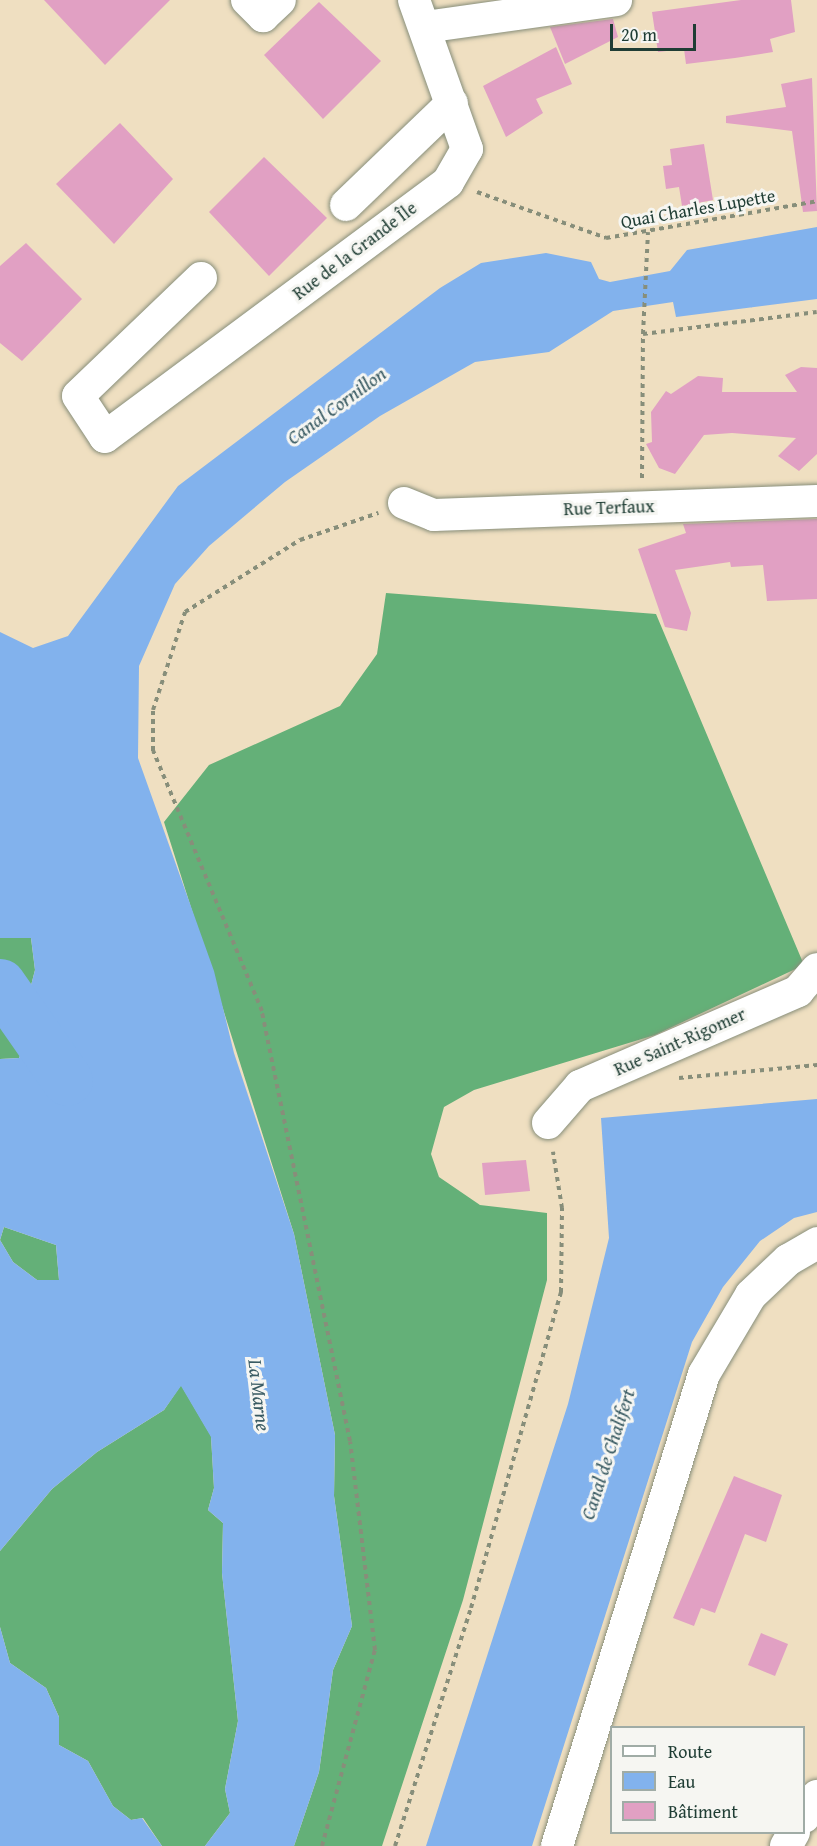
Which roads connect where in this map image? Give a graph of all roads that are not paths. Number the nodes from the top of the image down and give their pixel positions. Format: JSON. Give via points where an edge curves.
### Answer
{"nodes":[{"id":1,"x":247,"y":0,"type":"edge"},
{"id":2,"x":280,"y":0,"type":"edge"},
{"id":3,"x":608,"y":1,"type":"edge"},
{"id":4,"x":420,"y":14,"type":"edge"},
{"id":5,"x":452,"y":103,"type":"junction"},
{"id":6,"x":346,"y":205,"type":"dead end"},
{"id":7,"x":201,"y":278,"type":"dead end"},
{"id":8,"x":817,"y":501,"type":"edge"},
{"id":9,"x":404,"y":504,"type":"road end"},
{"id":10,"x":817,"y":969,"type":"edge"},
{"id":11,"x":548,"y":1123,"type":"road end"},
{"id":12,"x":817,"y":1243,"type":"edge"},
{"id":13,"x":817,"y":1796,"type":"edge"},
{"id":14,"x":805,"y":1815,"type":"edge"},
{"id":15,"x":557,"y":1846,"type":"edge"}],
"edges":[{"from":1,"to":2,"type":"street","via":[[263,16]]},
{"from":3,"to":4,"type":"street"},
{"from":4,"to":5,"type":"street","name":"Rue de la Grande Île"},
{"from":5,"to":6,"type":"street"},
{"from":5,"to":7,"type":"street","name":"Rue de la Grande Île","via":[[467,149],[448,182],[105,437],[78,396]]},
{"from":8,"to":9,"type":"street","name":"Rue Terfaux","via":[[434,515]]},
{"from":10,"to":11,"type":"street","name":"Rue Saint-Rigomer","via":[[798,990],[580,1086]]},
{"from":12,"to":15,"type":"street","via":[[788,1260],[751,1295],[704,1374]]},
{"from":13,"to":14,"type":"street"}]}
